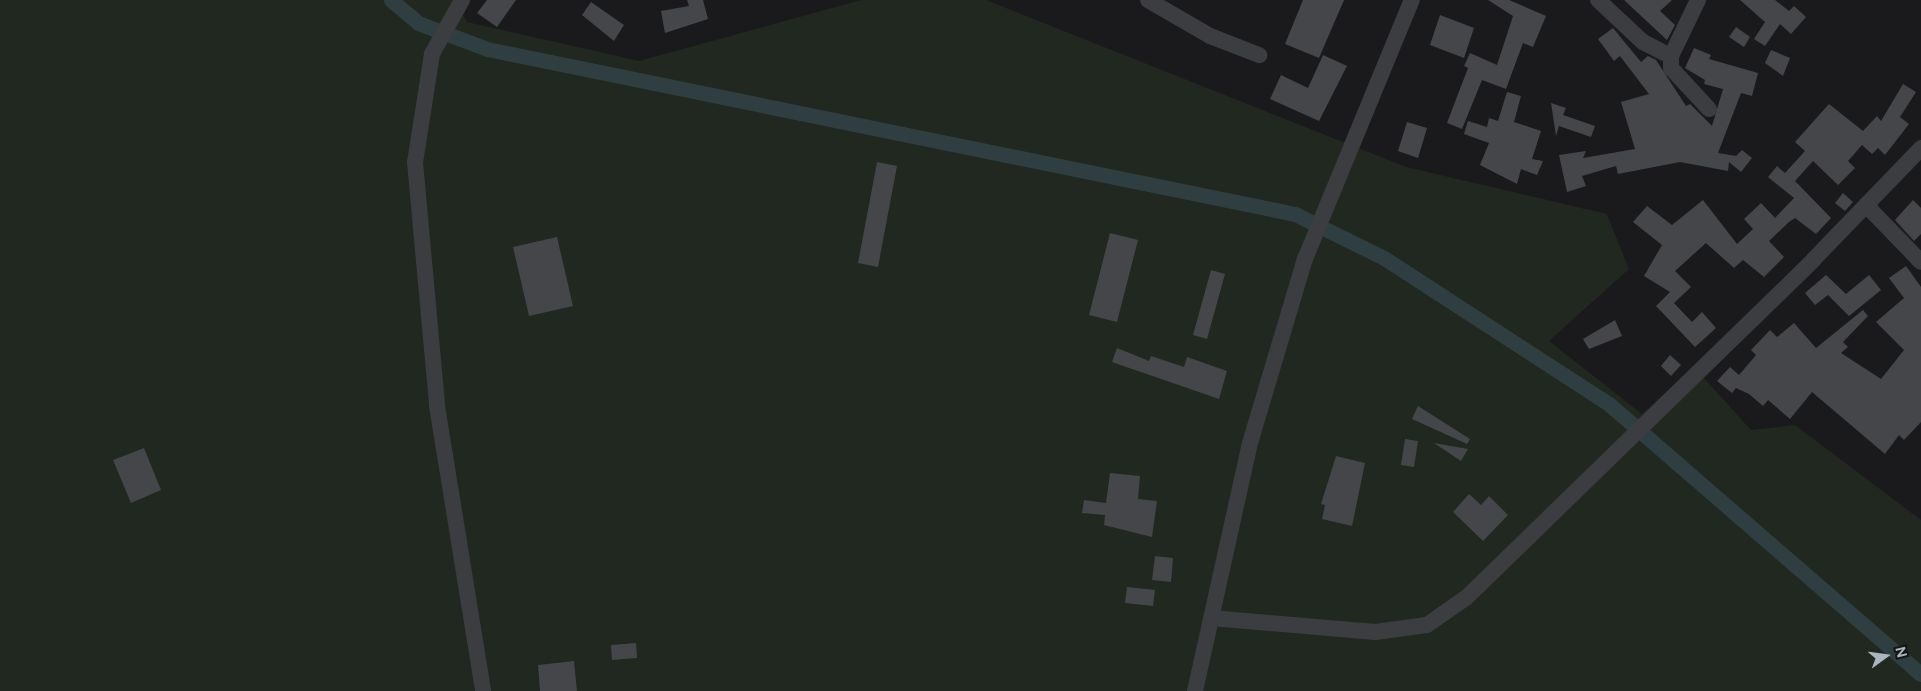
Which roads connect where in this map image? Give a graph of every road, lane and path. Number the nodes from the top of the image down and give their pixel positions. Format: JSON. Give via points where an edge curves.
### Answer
{"nodes":[{"id":1,"x":1148,"y":0,"type":"edge"},
{"id":2,"x":1412,"y":0,"type":"edge"},
{"id":3,"x":1598,"y":0,"type":"edge"},
{"id":4,"x":1698,"y":0,"type":"edge"},
{"id":5,"x":459,"y":5,"type":"edge"},
{"id":6,"x":1259,"y":55,"type":"dead end"},
{"id":7,"x":1671,"y":56,"type":"junction"},
{"id":8,"x":1709,"y":110,"type":"dead end"},
{"id":9,"x":1921,"y":148,"type":"edge"},
{"id":10,"x":1866,"y":205,"type":"junction"},
{"id":11,"x":1921,"y":262,"type":"edge"},
{"id":12,"x":1212,"y":618,"type":"junction"},
{"id":13,"x":482,"y":691,"type":"edge"},
{"id":14,"x":1196,"y":691,"type":"edge"}],
"edges":[{"from":1,"to":6,"type":"street","via":[[1210,36]]},
{"from":2,"to":12,"type":"street","via":[[1345,155],[1305,259],[1250,443]]},
{"from":3,"to":7,"type":"street","via":[[1643,42]]},
{"from":4,"to":7,"type":"street"},
{"from":5,"to":13,"type":"street","via":[[432,54],[415,162],[437,406]]},
{"from":7,"to":8,"type":"street","via":[[1671,68]]},
{"from":9,"to":10,"type":"street"},
{"from":10,"to":11,"type":"street"},
{"from":10,"to":12,"type":"street","via":[[1467,597],[1428,625],[1375,632]]},
{"from":12,"to":14,"type":"street"}]}
